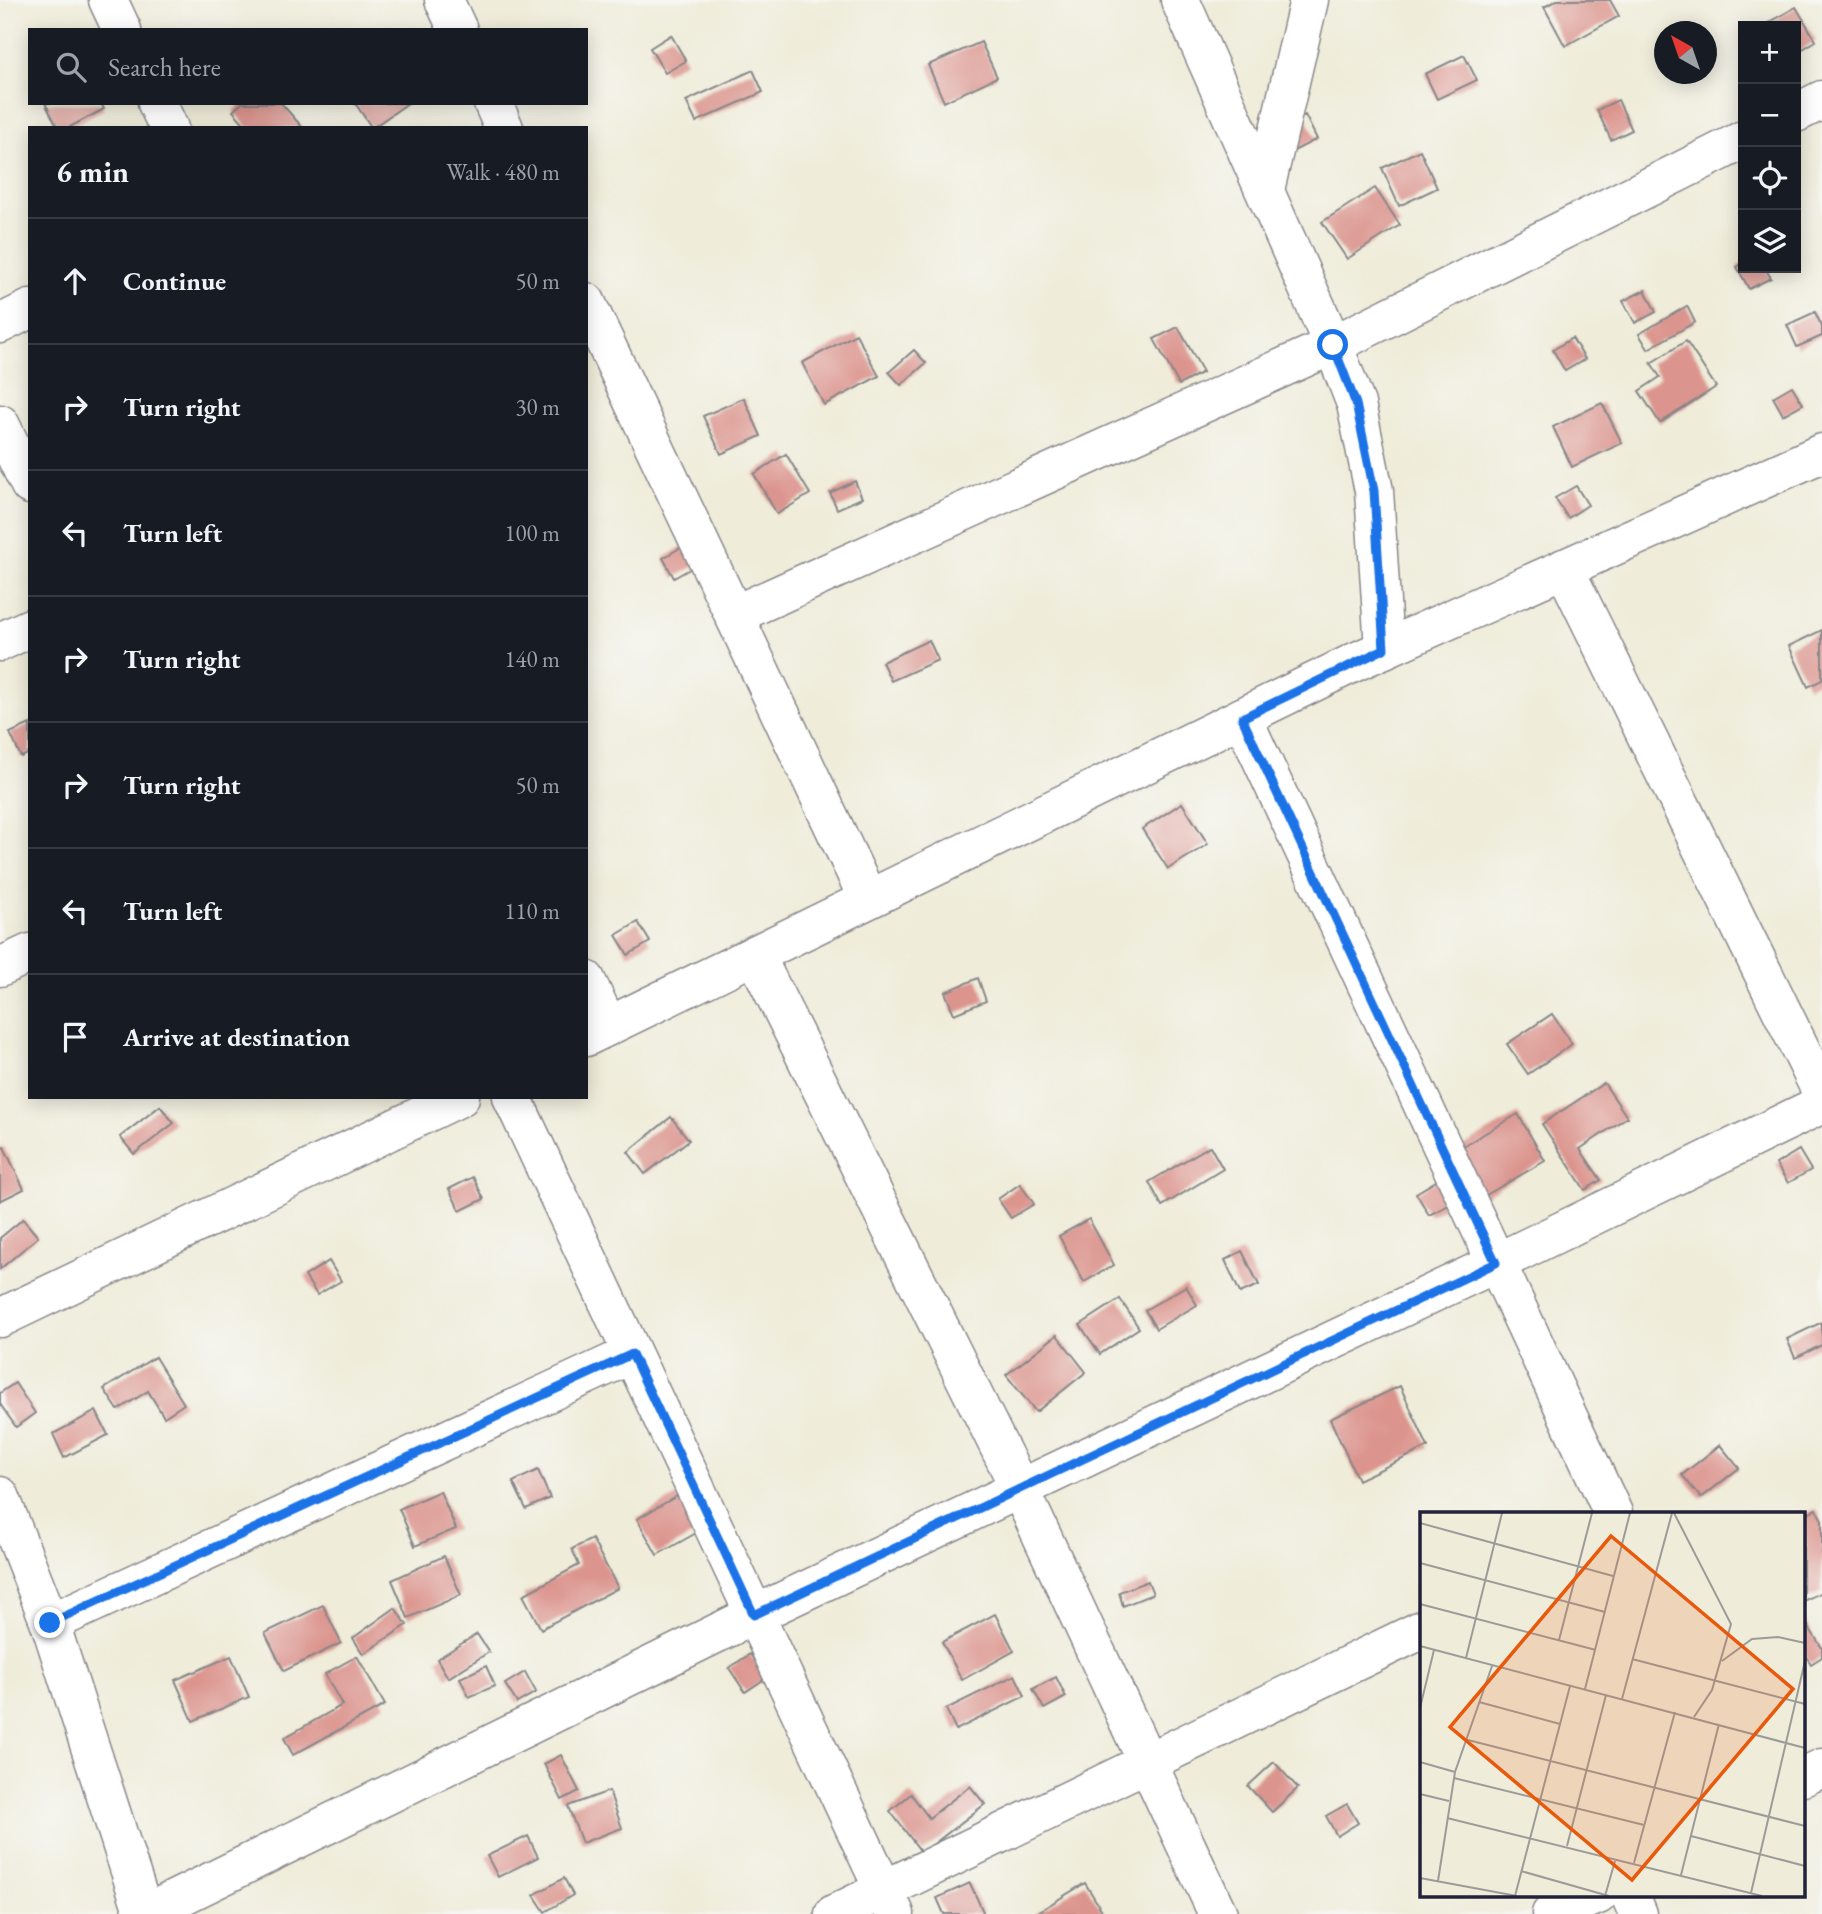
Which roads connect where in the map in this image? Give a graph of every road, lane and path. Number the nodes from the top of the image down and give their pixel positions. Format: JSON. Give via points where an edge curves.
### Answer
{"nodes":[{"id":1,"x":108,"y":0,"type":"edge"},
{"id":2,"x":444,"y":0,"type":"edge"},
{"id":3,"x":1180,"y":0,"type":"edge"},
{"id":4,"x":1309,"y":0,"type":"edge"},
{"id":5,"x":121,"y":28,"type":"edge"},
{"id":6,"x":457,"y":28,"type":"edge"},
{"id":7,"x":1822,"y":100,"type":"edge"},
{"id":8,"x":158,"y":105,"type":"edge"},
{"id":9,"x":494,"y":105,"type":"edge"},
{"id":10,"x":1801,"y":110,"type":"edge"},
{"id":11,"x":168,"y":126,"type":"edge"},
{"id":12,"x":503,"y":126,"type":"edge"},
{"id":13,"x":1738,"y":142,"type":"edge"},
{"id":14,"x":1265,"y":190,"type":"junction"},
{"id":15,"x":588,"y":306,"type":"edge"},
{"id":16,"x":28,"y":310,"type":"edge"},
{"id":17,"x":0,"y":324,"type":"edge"},
{"id":18,"x":1333,"y":345,"type":"junction"},
{"id":19,"x":0,"y":424,"type":"edge"},
{"id":20,"x":1822,"y":453,"type":"edge"},
{"id":21,"x":28,"y":481,"type":"edge"},
{"id":22,"x":1564,"y":568,"type":"junction"},
{"id":23,"x":734,"y":615,"type":"junction"},
{"id":24,"x":28,"y":629,"type":"edge"},
{"id":25,"x":0,"y":642,"type":"edge"},
{"id":26,"x":1384,"y":649,"type":"junction"},
{"id":27,"x":1242,"y":718,"type":"junction"},
{"id":28,"x":868,"y":899,"type":"junction"},
{"id":29,"x":28,"y":954,"type":"edge"},
{"id":30,"x":755,"y":954,"type":"junction"},
{"id":31,"x":0,"y":967,"type":"edge"},
{"id":32,"x":588,"y":990,"type":"edge"},
{"id":33,"x":597,"y":1031,"type":"edge"},
{"id":34,"x":1822,"y":1093,"type":"edge"},
{"id":35,"x":456,"y":1099,"type":"edge"},
{"id":36,"x":513,"y":1099,"type":"edge"},
{"id":37,"x":1822,"y":1104,"type":"edge"},
{"id":38,"x":1496,"y":1263,"type":"junction"},
{"id":39,"x":0,"y":1318,"type":"edge"},
{"id":40,"x":632,"y":1354,"type":"junction"},
{"id":41,"x":1020,"y":1489,"type":"junction"},
{"id":42,"x":0,"y":1496,"type":"edge"},
{"id":43,"x":1613,"y":1512,"type":"edge"},
{"id":44,"x":754,"y":1615,"type":"junction"},
{"id":45,"x":50,"y":1623,"type":"junction"},
{"id":46,"x":1420,"y":1630,"type":"edge"},
{"id":47,"x":1148,"y":1762,"type":"junction"},
{"id":48,"x":1822,"y":1768,"type":"edge"},
{"id":49,"x":1804,"y":1777,"type":"edge"},
{"id":50,"x":1596,"y":1896,"type":"edge"},
{"id":51,"x":1630,"y":1896,"type":"edge"},
{"id":52,"x":889,"y":1902,"type":"edge"},
{"id":53,"x":144,"y":1914,"type":"edge"},
{"id":54,"x":834,"y":1914,"type":"edge"},
{"id":55,"x":1218,"y":1914,"type":"edge"},
{"id":56,"x":1551,"y":1914,"type":"edge"},
{"id":57,"x":1639,"y":1914,"type":"edge"}],
"edges":[{"from":1,"to":5,"type":"street"},
{"from":2,"to":6,"type":"street"},
{"from":3,"to":14,"type":"street"},
{"from":4,"to":14,"type":"street"},
{"from":7,"to":10,"type":"street"},
{"from":8,"to":11,"type":"street"},
{"from":9,"to":12,"type":"street"},
{"from":13,"to":18,"type":"street"},
{"from":14,"to":18,"type":"street"},
{"from":15,"to":23,"type":"street"},
{"from":16,"to":17,"type":"street"},
{"from":18,"to":23,"type":"street"},
{"from":18,"to":26,"type":"street","via":[[1356,404],[1374,491]]},
{"from":19,"to":21,"type":"street"},
{"from":20,"to":22,"type":"street"},
{"from":22,"to":26,"type":"street"},
{"from":22,"to":34,"type":"street"},
{"from":23,"to":28,"type":"street"},
{"from":24,"to":25,"type":"street"},
{"from":26,"to":27,"type":"street"},
{"from":27,"to":28,"type":"street"},
{"from":27,"to":38,"type":"street"},
{"from":28,"to":30,"type":"street"},
{"from":29,"to":31,"type":"street"},
{"from":30,"to":33,"type":"street"},
{"from":30,"to":41,"type":"street"},
{"from":32,"to":33,"type":"street"},
{"from":35,"to":39,"type":"street"},
{"from":36,"to":40,"type":"street"},
{"from":37,"to":38,"type":"street"},
{"from":38,"to":41,"type":"street"},
{"from":38,"to":43,"type":"street"},
{"from":40,"to":44,"type":"street"},
{"from":40,"to":45,"type":"street"},
{"from":41,"to":44,"type":"street"},
{"from":41,"to":47,"type":"street"},
{"from":42,"to":45,"type":"street"},
{"from":44,"to":52,"type":"street"},
{"from":44,"to":53,"type":"street"},
{"from":45,"to":53,"type":"street"},
{"from":46,"to":47,"type":"street"},
{"from":47,"to":52,"type":"street"},
{"from":47,"to":55,"type":"street"},
{"from":48,"to":49,"type":"street"},
{"from":50,"to":56,"type":"street"},
{"from":51,"to":57,"type":"street"},
{"from":52,"to":54,"type":"street"}]}
